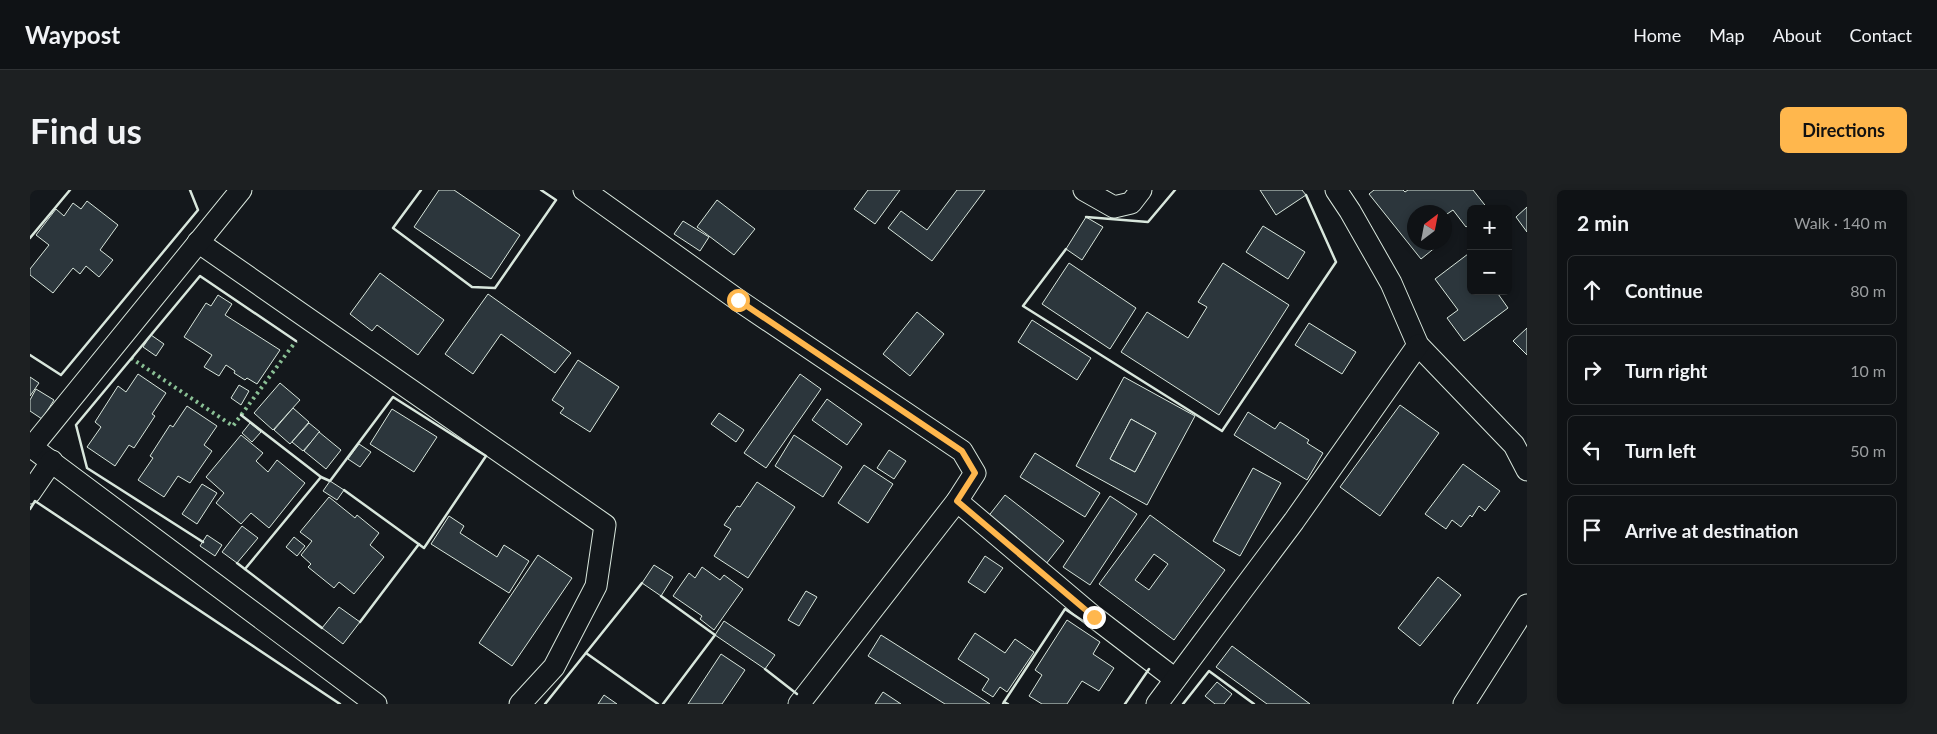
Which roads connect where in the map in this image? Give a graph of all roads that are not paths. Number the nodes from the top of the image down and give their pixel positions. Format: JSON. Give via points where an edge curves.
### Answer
{"nodes":[{"id":1,"x":240,"y":190,"type":"edge"},
{"id":2,"x":584,"y":190,"type":"edge"},
{"id":3,"x":1084,"y":190,"type":"edge"},
{"id":4,"x":1141,"y":190,"type":"edge"},
{"id":5,"x":1336,"y":190,"type":"edge"},
{"id":6,"x":198,"y":242,"type":"junction"},
{"id":7,"x":1418,"y":345,"type":"junction"},
{"id":8,"x":31,"y":446,"type":"edge"},
{"id":9,"x":52,"y":461,"type":"junction"},
{"id":10,"x":1527,"y":470,"type":"edge"},
{"id":11,"x":30,"y":493,"type":"edge"},
{"id":12,"x":957,"y":501,"type":"junction"},
{"id":13,"x":1527,"y":604,"type":"edge"},
{"id":14,"x":1176,"y":680,"type":"junction"},
{"id":15,"x":376,"y":704,"type":"edge"},
{"id":16,"x":520,"y":704,"type":"edge"},
{"id":17,"x":799,"y":704,"type":"edge"},
{"id":18,"x":1157,"y":704,"type":"edge"},
{"id":19,"x":1464,"y":704,"type":"edge"}],
"edges":[{"from":1,"to":6,"type":"street"},
{"from":2,"to":12,"type":"street","via":[[738,300],[962,451],[975,473]]},
{"from":3,"to":4,"type":"street","via":[[1114,207],[1131,203]]},
{"from":5,"to":7,"type":"street","via":[[1391,283]]},
{"from":6,"to":8,"type":"street"},
{"from":6,"to":16,"type":"street","via":[[605,525],[596,586],[554,667]]},
{"from":7,"to":10,"type":"street","via":[[1514,445]]},
{"from":7,"to":14,"type":"street","via":[[1294,521]]},
{"from":8,"to":9,"type":"street"},
{"from":9,"to":11,"type":"street"},
{"from":9,"to":15,"type":"street"},
{"from":12,"to":14,"type":"street","via":[[1094,617]]},
{"from":12,"to":17,"type":"street"},
{"from":13,"to":19,"type":"street"},
{"from":14,"to":18,"type":"street"}]}
